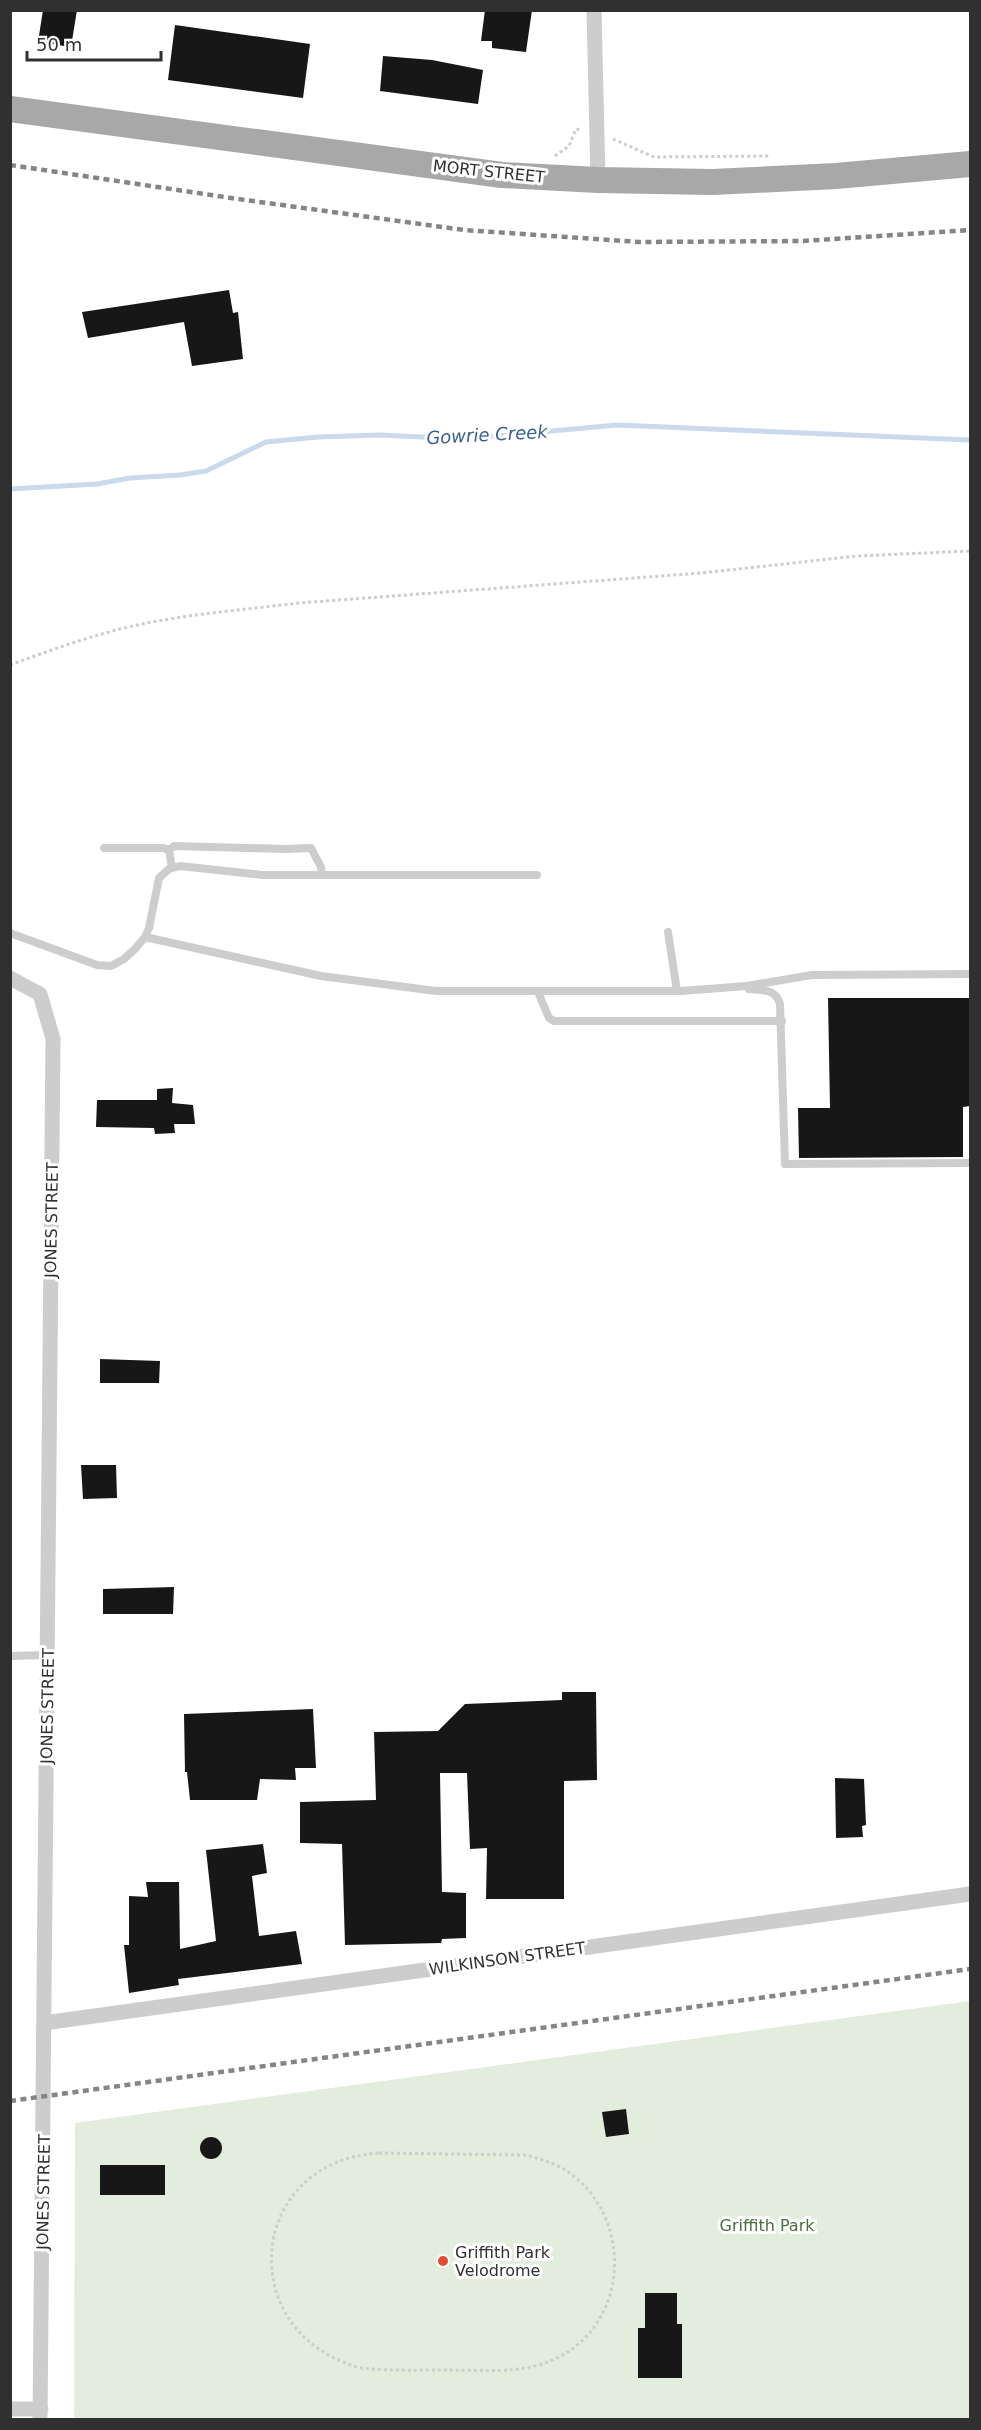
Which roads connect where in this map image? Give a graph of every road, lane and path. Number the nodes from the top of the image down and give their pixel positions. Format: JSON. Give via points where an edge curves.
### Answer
{"nodes":[{"id":1,"x":594,"y":10,"type":"edge"},
{"id":2,"x":10,"y":109,"type":"edge"},
{"id":3,"x":596,"y":135,"type":"junction"},
{"id":4,"x":545,"y":155,"type":"dead end"},
{"id":5,"x":781,"y":156,"type":"dead end"},
{"id":6,"x":970,"y":164,"type":"edge"},
{"id":7,"x":598,"y":180,"type":"junction"},
{"id":8,"x":970,"y":551,"type":"edge"},
{"id":9,"x":10,"y":665,"type":"edge"},
{"id":10,"x":104,"y":848,"type":"dead end"},
{"id":11,"x":169,"y":850,"type":"junction"},
{"id":12,"x":172,"y":868,"type":"junction"},
{"id":13,"x":537,"y":875,"type":"dead end"},
{"id":14,"x":322,"y":876,"type":"junction"},
{"id":15,"x":668,"y":932,"type":"dead end"},
{"id":16,"x":10,"y":933,"type":"edge"},
{"id":17,"x":145,"y":937,"type":"junction"},
{"id":18,"x":970,"y":974,"type":"edge"},
{"id":19,"x":10,"y":978,"type":"edge"},
{"id":20,"x":737,"y":987,"type":"junction"},
{"id":21,"x":538,"y":992,"type":"junction"},
{"id":22,"x":677,"y":992,"type":"junction"},
{"id":23,"x":782,"y":1021,"type":"junction"},
{"id":24,"x":970,"y":1163,"type":"edge"},
{"id":25,"x":10,"y":1656,"type":"edge"},
{"id":26,"x":47,"y":1656,"type":"junction"},
{"id":27,"x":970,"y":1894,"type":"edge"},
{"id":28,"x":44,"y":2023,"type":"junction"},
{"id":29,"x":509,"y":2153,"type":"joint"},
{"id":30,"x":10,"y":2409,"type":"edge"},
{"id":31,"x":40,"y":2414,"type":"edge"}],
"edges":[{"from":1,"to":3,"type":"street"},
{"from":2,"to":7,"type":"main road","name":"MORT STREET","via":[[502,175]]},
{"from":3,"to":4,"type":"path","via":[[576,129],[569,146],[555,156]]},
{"from":3,"to":5,"type":"path","via":[[654,157]]},
{"from":3,"to":7,"type":"street"},
{"from":6,"to":7,"type":"main road","name":"MORT STREET","via":[[713,182]]},
{"from":8,"to":9,"type":"path","via":[[857,556],[701,573],[245,609],[117,630]]},
{"from":10,"to":11,"type":"lane"},
{"from":11,"to":12,"type":"lane"},
{"from":11,"to":14,"type":"lane","via":[[174,846],[311,848]]},
{"from":12,"to":14,"type":"lane","via":[[263,876]]},
{"from":12,"to":17,"type":"lane","via":[[159,878]]},
{"from":13,"to":14,"type":"lane"},
{"from":15,"to":22,"type":"lane"},
{"from":16,"to":17,"type":"lane","via":[[111,966],[124,960]]},
{"from":17,"to":21,"type":"lane","via":[[359,983],[436,991]]},
{"from":18,"to":20,"type":"lane","via":[[812,975]]},
{"from":19,"to":26,"type":"street","name":"JONES STREET","via":[[40,994],[53,1039]]},
{"from":20,"to":22,"type":"lane"},
{"from":20,"to":23,"type":"lane","via":[[774,992]]},
{"from":21,"to":22,"type":"lane"},
{"from":21,"to":23,"type":"lane","via":[[554,1021]]},
{"from":23,"to":24,"type":"lane","via":[[785,1164]]},
{"from":25,"to":26,"type":"lane"},
{"from":26,"to":28,"type":"street","name":"JONES STREET"},
{"from":27,"to":28,"type":"street","name":"WILKINSON STREET"},
{"from":28,"to":31,"type":"street","name":"JONES STREET"},
{"from":29,"to":29,"type":"path","via":[[362,2154],[328,2165],[313,2175],[289,2201],[274,2234],[271,2252],[277,2296],[299,2334],[343,2364],[378,2370],[525,2369],[574,2348],[598,2321],[612,2289],[615,2253],[607,2218],[574,2176],[543,2159]]},
{"from":30,"to":31,"type":"street"}]}
